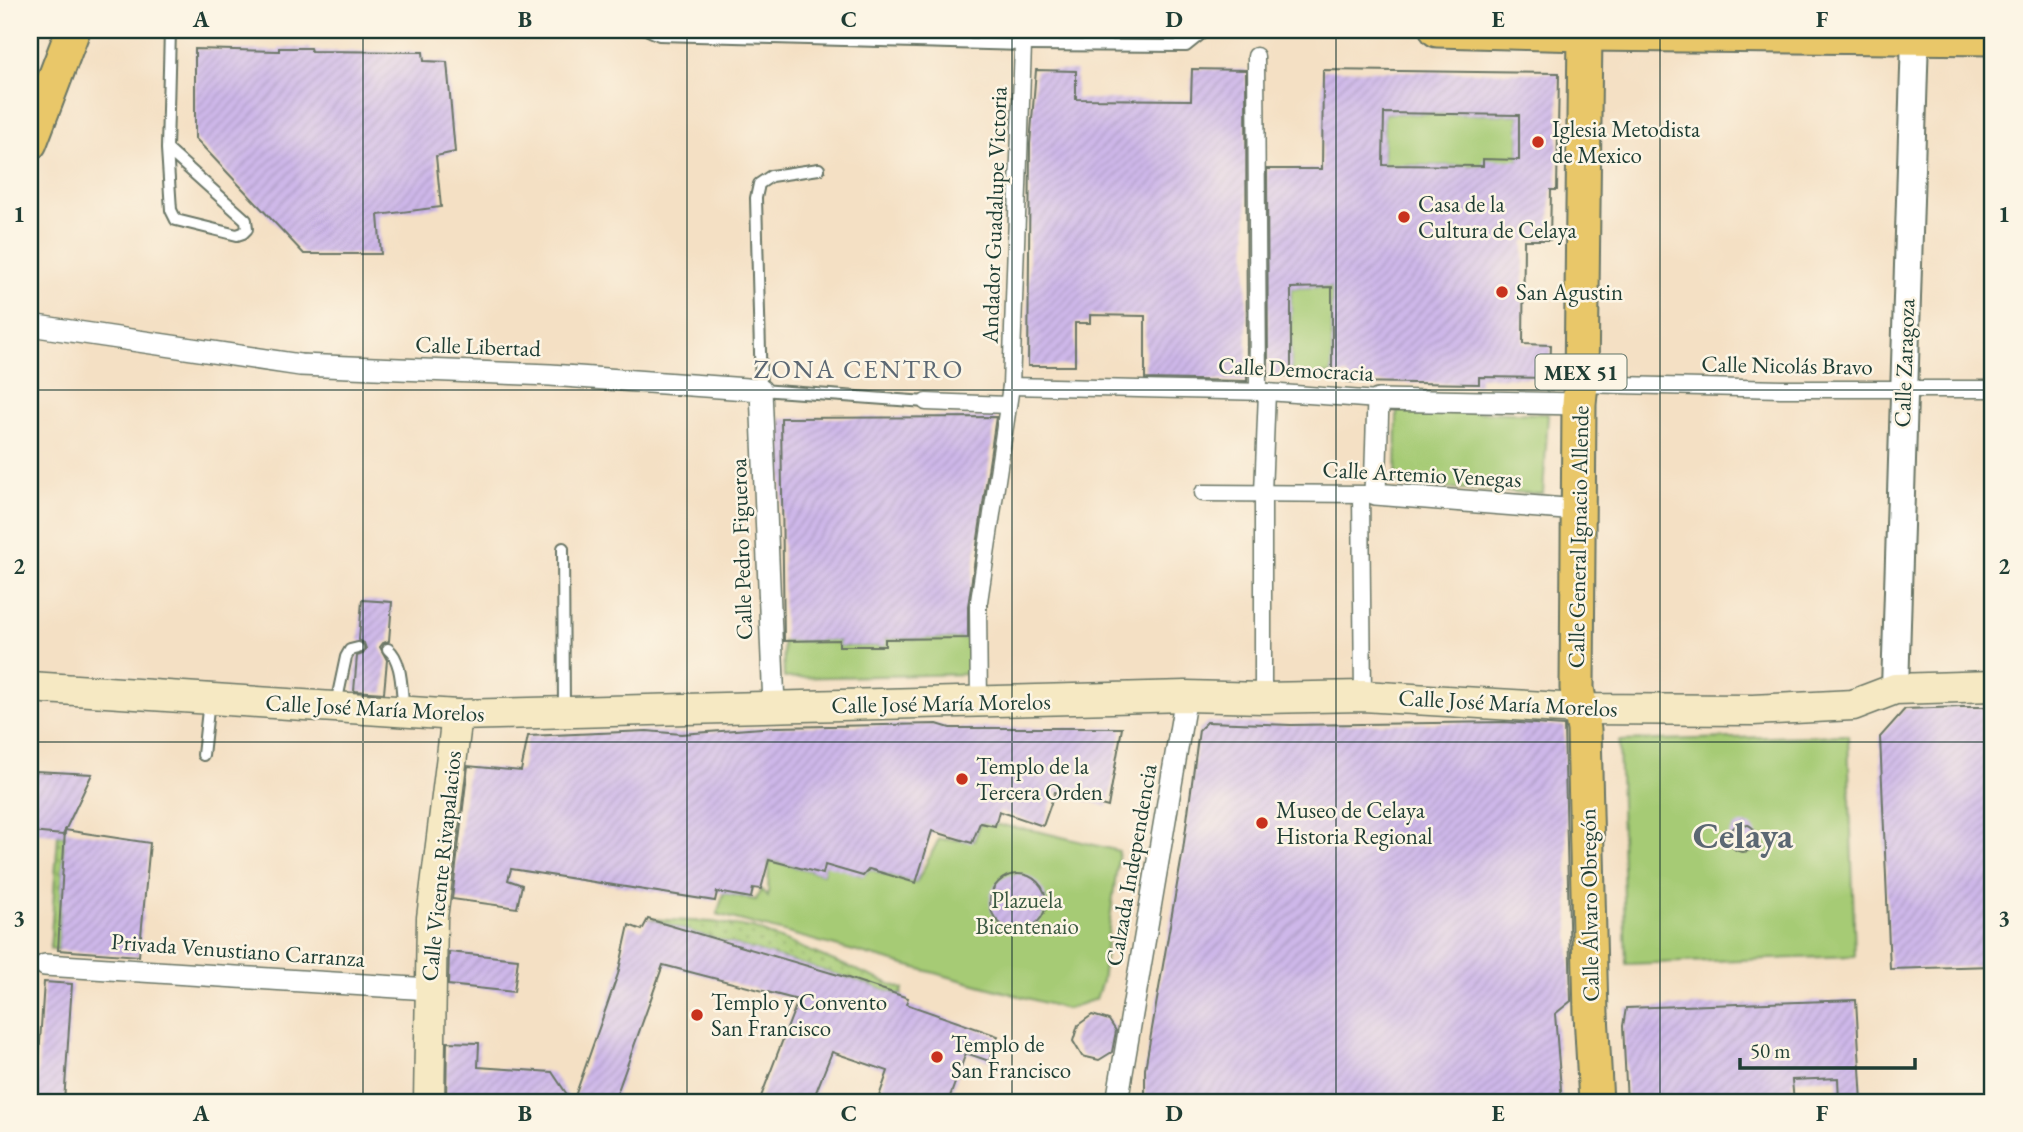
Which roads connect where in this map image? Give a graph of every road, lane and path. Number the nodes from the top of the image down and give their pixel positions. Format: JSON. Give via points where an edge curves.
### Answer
{"nodes":[{"id":1,"x":74,"y":30,"type":"edge"},
{"id":2,"x":170,"y":30,"type":"edge"},
{"id":3,"x":648,"y":30,"type":"edge"},
{"id":4,"x":1206,"y":30,"type":"edge"},
{"id":5,"x":1437,"y":30,"type":"edge"},
{"id":6,"x":1585,"y":32,"type":"edge"},
{"id":7,"x":1914,"y":37,"type":"junction"},
{"id":8,"x":1993,"y":38,"type":"edge"},
{"id":9,"x":1023,"y":45,"type":"junction"},
{"id":10,"x":1256,"y":56,"type":"dead end"},
{"id":11,"x":30,"y":143,"type":"edge"},
{"id":12,"x":167,"y":149,"type":"junction"},
{"id":13,"x":819,"y":169,"type":"dead end"},
{"id":14,"x":30,"y":325,"type":"edge"},
{"id":15,"x":1011,"y":386,"type":"junction"},
{"id":16,"x":1903,"y":389,"type":"junction"},
{"id":17,"x":1993,"y":389,"type":"edge"},
{"id":18,"x":761,"y":390,"type":"junction"},
{"id":19,"x":1262,"y":392,"type":"junction"},
{"id":20,"x":1580,"y":394,"type":"junction"},
{"id":21,"x":1378,"y":400,"type":"junction"},
{"id":22,"x":926,"y":402,"type":"joint"},
{"id":23,"x":1008,"y":405,"type":"junction"},
{"id":24,"x":1263,"y":493,"type":"junction"},
{"id":25,"x":1203,"y":494,"type":"dead end"},
{"id":26,"x":1368,"y":495,"type":"junction"},
{"id":27,"x":1578,"y":510,"type":"junction"},
{"id":28,"x":563,"y":548,"type":"dead end"},
{"id":29,"x":358,"y":648,"type":"dead end"},
{"id":30,"x":388,"y":649,"type":"dead end"},
{"id":31,"x":1993,"y":686,"type":"edge"},
{"id":32,"x":30,"y":687,"type":"edge"},
{"id":33,"x":1895,"y":689,"type":"junction"},
{"id":34,"x":1186,"y":696,"type":"junction"},
{"id":35,"x":1363,"y":696,"type":"junction"},
{"id":36,"x":209,"y":698,"type":"junction"},
{"id":37,"x":1263,"y":698,"type":"junction"},
{"id":38,"x":979,"y":703,"type":"junction"},
{"id":39,"x":774,"y":706,"type":"junction"},
{"id":40,"x":336,"y":707,"type":"junction"},
{"id":41,"x":1579,"y":709,"type":"junction"},
{"id":42,"x":404,"y":712,"type":"junction"},
{"id":43,"x":564,"y":712,"type":"junction"},
{"id":44,"x":457,"y":715,"type":"junction"},
{"id":45,"x":203,"y":755,"type":"dead end"},
{"id":46,"x":45,"y":965,"type":"dead end"},
{"id":47,"x":429,"y":989,"type":"junction"},
{"id":48,"x":1128,"y":1043,"type":"junction"},
{"id":49,"x":429,"y":1102,"type":"edge"},
{"id":50,"x":1116,"y":1102,"type":"edge"},
{"id":51,"x":1131,"y":1102,"type":"edge"},
{"id":52,"x":1596,"y":1102,"type":"edge"}],
"edges":[{"from":1,"to":11,"type":"main road"},
{"from":2,"to":12,"type":"lane"},
{"from":3,"to":9,"type":"lane","via":[[659,35]]},
{"from":4,"to":9,"type":"lane","via":[[1186,46]]},
{"from":5,"to":6,"type":"main road"},
{"from":6,"to":7,"type":"main road"},
{"from":6,"to":20,"type":"main road","name":"Calle General Ignacio Allende","number":"MEX 51"},
{"from":7,"to":8,"type":"main road"},
{"from":7,"to":16,"type":"street","name":"Calle Zaragoza"},
{"from":9,"to":15,"type":"street","name":"Andador Guadalupe Victoria"},
{"from":10,"to":19,"type":"street"},
{"from":12,"to":12,"type":"lane","via":[[171,210],[176,220],[243,233],[246,219]]},
{"from":13,"to":18,"type":"lane","via":[[771,176],[759,184]]},
{"from":14,"to":18,"type":"street","name":"Calle Libertad","via":[[300,365],[550,375]]},
{"from":15,"to":19,"type":"street","name":"Calle Democracia"},
{"from":15,"to":23,"type":"street","name":"Andador Guadalupe Victoria"},
{"from":16,"to":17,"type":"street","name":"Calle Nicolás Bravo"},
{"from":16,"to":20,"type":"street","name":"Calle Nicolás Bravo"},
{"from":16,"to":33,"type":"street","name":"Calle Zaragoza"},
{"from":18,"to":22,"type":"lane","name":"Calle Libertad"},
{"from":18,"to":39,"type":"street","name":"Calle Pedro Figueroa"},
{"from":19,"to":21,"type":"street","name":"Calle Democracia"},
{"from":19,"to":24,"type":"street"},
{"from":20,"to":21,"type":"street","name":"Calle Democracia"},
{"from":20,"to":27,"type":"main road","name":"Calle General Ignacio Allende","number":"MEX 51"},
{"from":21,"to":26,"type":"street"},
{"from":22,"to":23,"type":"street"},
{"from":23,"to":38,"type":"street","name":"Andador Guadalupe Victoria","via":[[978,608]]},
{"from":24,"to":25,"type":"street","name":"Calle Artemio Venegas"},
{"from":24,"to":26,"type":"street","name":"Calle Artemio Venegas"},
{"from":24,"to":37,"type":"street"},
{"from":26,"to":27,"type":"street","name":"Calle Artemio Venegas"},
{"from":26,"to":35,"type":"street"},
{"from":27,"to":41,"type":"main road","name":"Calle General Ignacio Allende","number":"MEX 51"},
{"from":28,"to":43,"type":"lane"},
{"from":29,"to":40,"type":"lane","via":[[346,657]]},
{"from":30,"to":42,"type":"lane","via":[[397,662]]},
{"from":31,"to":33,"type":"main road","name":"Calle José María Morelos"},
{"from":32,"to":36,"type":"main road","name":"Calle José María Morelos"},
{"from":33,"to":41,"type":"main road","name":"Calle José María Morelos","via":[[1853,705],[1753,710]]},
{"from":34,"to":37,"type":"main road","name":"Calle José María Morelos"},
{"from":34,"to":38,"type":"main road","name":"Calle José María Morelos"},
{"from":34,"to":48,"type":"street","name":"Calzada Independencia"},
{"from":35,"to":37,"type":"main road","name":"Calle José María Morelos"},
{"from":35,"to":41,"type":"main road","name":"Calle José María Morelos"},
{"from":36,"to":40,"type":"main road","name":"Calle José María Morelos"},
{"from":36,"to":45,"type":"lane"},
{"from":38,"to":39,"type":"main road","name":"Calle José María Morelos"},
{"from":39,"to":43,"type":"main road","name":"Calle José María Morelos"},
{"from":40,"to":42,"type":"main road","name":"Calle José María Morelos"},
{"from":41,"to":52,"type":"main road","name":"Calle Álvaro Obregón","number":"MEX 51","via":[[1584,730]]},
{"from":42,"to":44,"type":"main road","name":"Calle José María Morelos"},
{"from":43,"to":44,"type":"main road","name":"Calle José María Morelos"},
{"from":44,"to":47,"type":"main road","name":"Calle Vicente Rivapalacios","via":[[432,918]]},
{"from":46,"to":47,"type":"street","name":"Privada Venustiano Carranza"},
{"from":47,"to":49,"type":"main road","name":"Calle Vicente Rivapalacios"},
{"from":48,"to":50,"type":"street","name":"Calzada Independencia"},
{"from":48,"to":51,"type":"street","name":"Calzada Independencia"}]}
